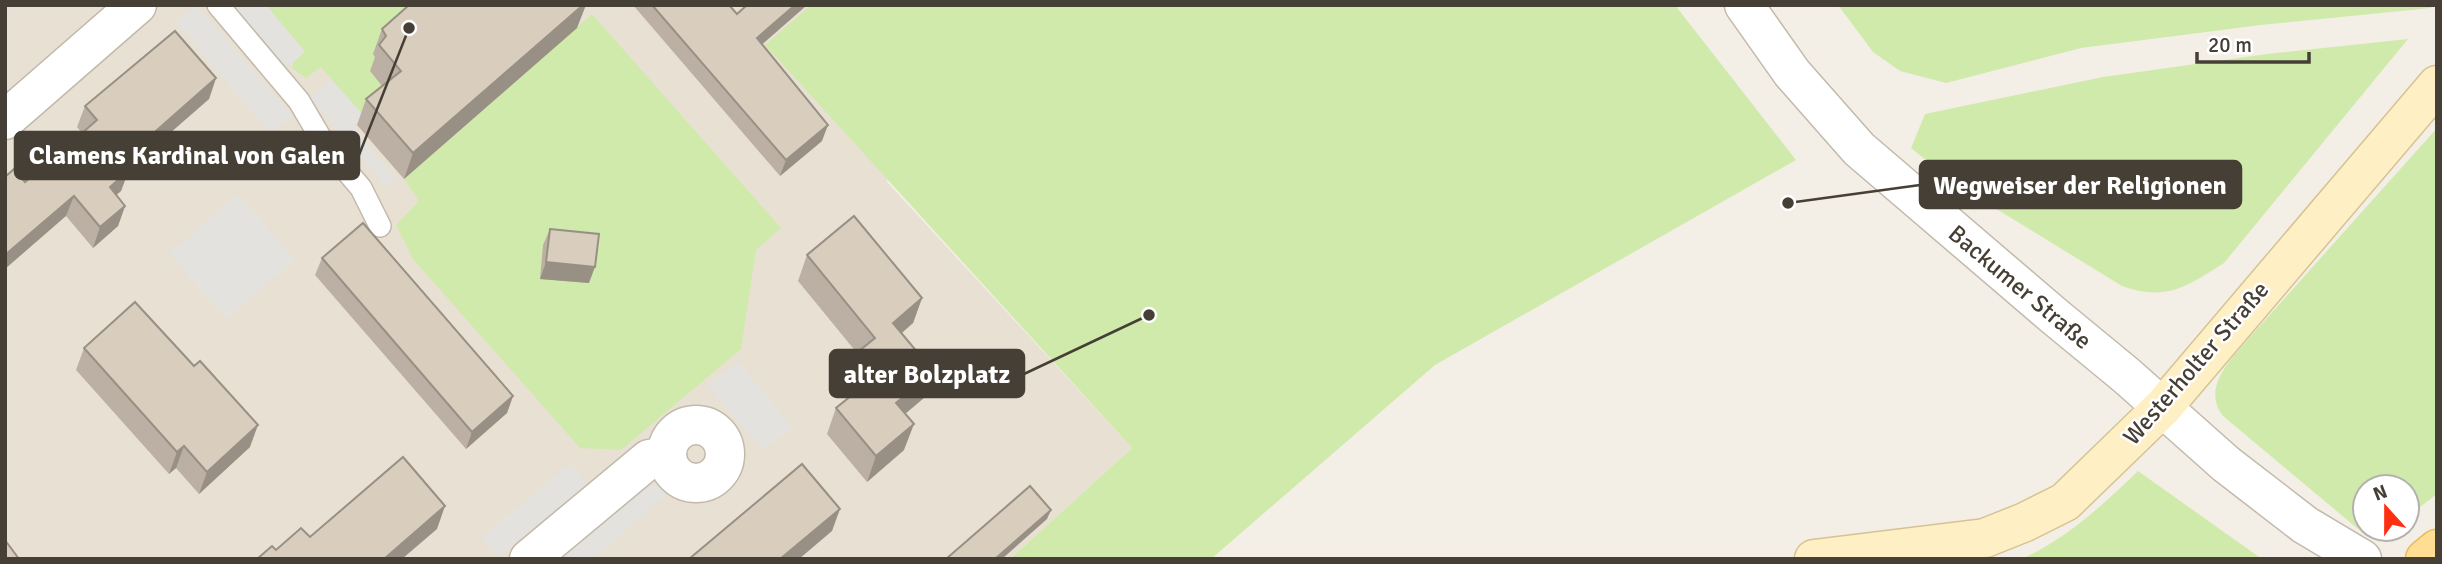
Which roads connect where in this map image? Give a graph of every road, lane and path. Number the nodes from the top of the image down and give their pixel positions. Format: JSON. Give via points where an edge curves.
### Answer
{"nodes":[{"id":1,"x":137,"y":5,"type":"edge"},
{"id":2,"x":218,"y":5,"type":"edge"},
{"id":3,"x":1744,"y":5,"type":"edge"},
{"id":4,"x":2437,"y":85,"type":"edge"},
{"id":5,"x":5,"y":120,"type":"edge"},
{"id":6,"x":380,"y":226,"type":"dead end"},
{"id":7,"x":2163,"y":407,"type":"junction"},
{"id":8,"x":667,"y":457,"type":"dead end"},
{"id":9,"x":2437,"y":549,"type":"edge"},
{"id":10,"x":529,"y":559,"type":"edge"},
{"id":11,"x":1814,"y":559,"type":"edge"},
{"id":12,"x":2362,"y":559,"type":"edge"},
{"id":13,"x":2425,"y":559,"type":"edge"}],
"edges":[{"from":1,"to":5,"type":"street"},
{"from":2,"to":6,"type":"lane","via":[[299,101],[326,147],[361,188]]},
{"from":3,"to":7,"type":"street","name":"Backumer Straße","via":[[1793,73],[1859,149]]},
{"from":4,"to":7,"type":"street","name":"Westerholter Straße"},
{"from":7,"to":11,"type":"street","name":"Westerholter Straße","via":[[2065,502],[2025,522],[1985,538]]},
{"from":7,"to":12,"type":"street","name":"Backumer Straße","via":[[2226,464],[2305,525]]},
{"from":8,"to":10,"type":"street","via":[[649,459]]},
{"from":9,"to":13,"type":"main road"}]}
